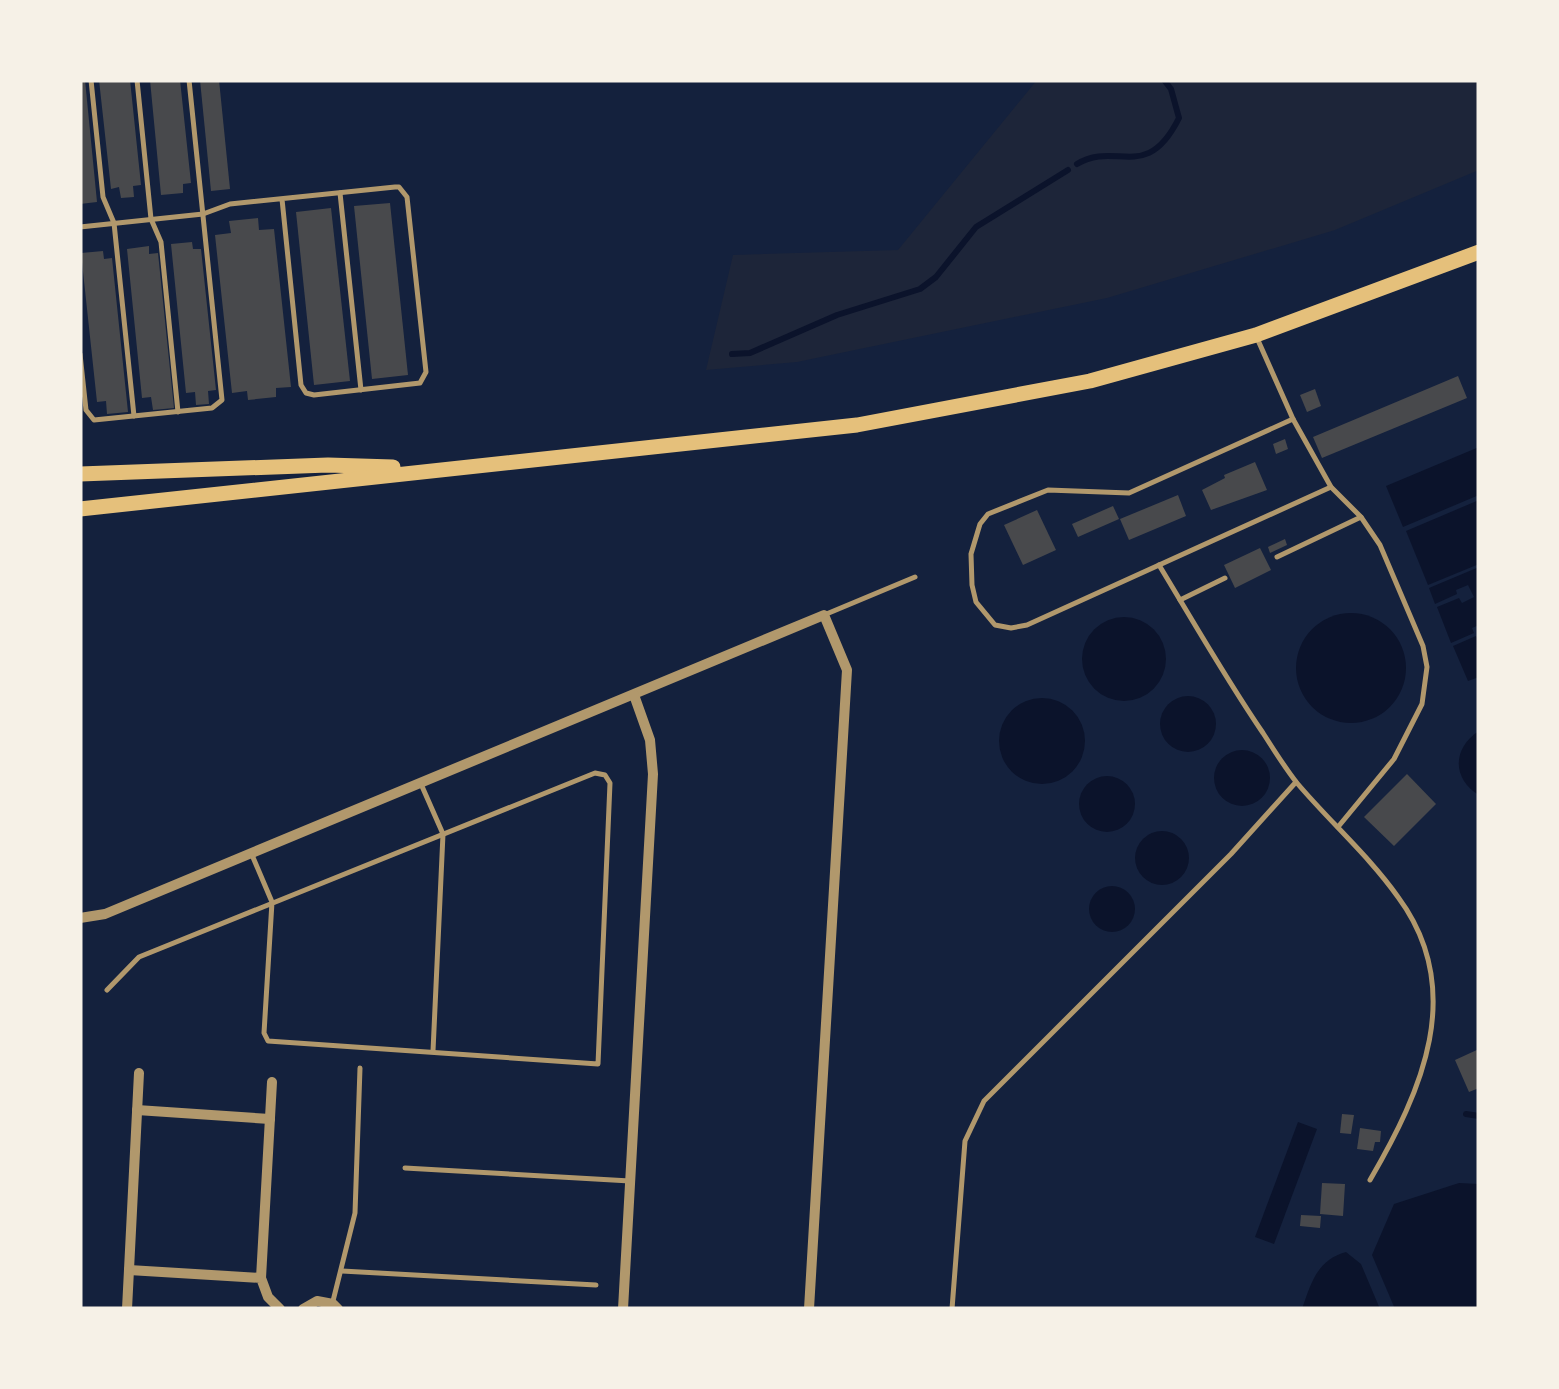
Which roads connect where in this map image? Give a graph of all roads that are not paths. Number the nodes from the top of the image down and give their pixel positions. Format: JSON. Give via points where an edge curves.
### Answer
{"nodes":[{"id":1,"x":91,"y":80,"type":"edge"},
{"id":2,"x":137,"y":80,"type":"edge"},
{"id":3,"x":189,"y":80,"type":"edge"},
{"id":4,"x":340,"y":193,"type":"junction"},
{"id":5,"x":282,"y":199,"type":"junction"},
{"id":6,"x":203,"y":214,"type":"junction"},
{"id":7,"x":151,"y":219,"type":"junction"},
{"id":8,"x":114,"y":223,"type":"junction"},
{"id":9,"x":80,"y":227,"type":"edge"},
{"id":10,"x":1479,"y":252,"type":"edge"},
{"id":11,"x":1256,"y":335,"type":"junction"},
{"id":12,"x":80,"y":354,"type":"edge"},
{"id":13,"x":361,"y":390,"type":"junction"},
{"id":14,"x":178,"y":412,"type":"junction"},
{"id":15,"x":134,"y":416,"type":"junction"},
{"id":16,"x":1292,"y":419,"type":"junction"},
{"id":17,"x":447,"y":469,"type":"junction"},
{"id":18,"x":80,"y":474,"type":"edge"},
{"id":19,"x":1331,"y":487,"type":"junction"},
{"id":20,"x":80,"y":509,"type":"edge"},
{"id":21,"x":1361,"y":517,"type":"junction"},
{"id":22,"x":1278,"y":556,"type":"dead end"},
{"id":23,"x":1159,"y":566,"type":"junction"},
{"id":24,"x":915,"y":578,"type":"dead end"},
{"id":25,"x":1225,"y":578,"type":"dead end"},
{"id":26,"x":1180,"y":600,"type":"junction"},
{"id":27,"x":824,"y":615,"type":"junction"},
{"id":28,"x":634,"y":695,"type":"junction"},
{"id":29,"x":1296,"y":782,"type":"junction"},
{"id":30,"x":421,"y":784,"type":"junction"},
{"id":31,"x":1338,"y":828,"type":"junction"},
{"id":32,"x":444,"y":834,"type":"junction"},
{"id":33,"x":252,"y":855,"type":"junction"},
{"id":34,"x":272,"y":902,"type":"junction"},
{"id":35,"x":80,"y":918,"type":"edge"},
{"id":36,"x":107,"y":990,"type":"dead end"},
{"id":37,"x":433,"y":1051,"type":"junction"},
{"id":38,"x":360,"y":1068,"type":"dead end"},
{"id":39,"x":139,"y":1073,"type":"dead end"},
{"id":40,"x":272,"y":1082,"type":"dead end"},
{"id":41,"x":137,"y":1110,"type":"junction"},
{"id":42,"x":270,"y":1119,"type":"junction"},
{"id":43,"x":406,"y":1168,"type":"dead end"},
{"id":44,"x":1370,"y":1180,"type":"dead end"},
{"id":45,"x":630,"y":1181,"type":"junction"},
{"id":46,"x":129,"y":1270,"type":"junction"},
{"id":47,"x":342,"y":1271,"type":"junction"},
{"id":48,"x":260,"y":1278,"type":"junction"},
{"id":49,"x":596,"y":1286,"type":"dead end"},
{"id":50,"x":336,"y":1306,"type":"edge"},
{"id":51,"x":127,"y":1309,"type":"edge"},
{"id":52,"x":280,"y":1309,"type":"edge"},
{"id":53,"x":303,"y":1309,"type":"edge"},
{"id":54,"x":623,"y":1309,"type":"edge"},
{"id":55,"x":809,"y":1309,"type":"edge"},
{"id":56,"x":952,"y":1309,"type":"edge"}],
"edges":[{"from":1,"to":8,"type":"lane","via":[[103,197]]},
{"from":2,"to":7,"type":"lane"},
{"from":3,"to":6,"type":"lane"},
{"from":4,"to":5,"type":"lane"},
{"from":4,"to":13,"type":"lane"},
{"from":4,"to":13,"type":"lane","via":[[395,187],[408,197],[425,376],[416,385]]},
{"from":5,"to":6,"type":"lane"},
{"from":5,"to":13,"type":"lane","via":[[303,389],[314,395]]},
{"from":6,"to":7,"type":"lane"},
{"from":6,"to":14,"type":"lane","via":[[222,400],[212,408]]},
{"from":7,"to":8,"type":"lane"},
{"from":7,"to":14,"type":"lane","via":[[161,242]]},
{"from":8,"to":9,"type":"lane"},
{"from":8,"to":15,"type":"lane"},
{"from":10,"to":11,"type":"main road"},
{"from":11,"to":16,"type":"lane"},
{"from":11,"to":17,"type":"main road","via":[[1090,381],[857,425]]},
{"from":12,"to":15,"type":"lane","via":[[87,414],[98,420]]},
{"from":14,"to":15,"type":"lane"},
{"from":16,"to":19,"type":"lane"},
{"from":16,"to":23,"type":"lane","via":[[1129,493],[1048,490],[988,514],[974,539],[972,586],[985,616],[1011,628]]},
{"from":17,"to":18,"type":"main road","via":[[328,465]]},
{"from":17,"to":20,"type":"main road"},
{"from":19,"to":21,"type":"lane"},
{"from":19,"to":23,"type":"lane"},
{"from":21,"to":22,"type":"lane"},
{"from":21,"to":31,"type":"lane","via":[[1380,544],[1422,646],[1426,684],[1394,759]]},
{"from":23,"to":26,"type":"lane"},
{"from":24,"to":27,"type":"lane"},
{"from":25,"to":26,"type":"lane"},
{"from":26,"to":29,"type":"lane"},
{"from":27,"to":28,"type":"street"},
{"from":27,"to":55,"type":"street","via":[[847,670]]},
{"from":28,"to":30,"type":"street"},
{"from":28,"to":45,"type":"street","via":[[650,740],[653,774]]},
{"from":29,"to":31,"type":"lane"},
{"from":29,"to":56,"type":"lane","via":[[984,1100],[965,1141]]},
{"from":30,"to":32,"type":"lane"},
{"from":30,"to":33,"type":"street"},
{"from":31,"to":44,"type":"lane","via":[[1412,917],[1434,986],[1424,1068]]},
{"from":32,"to":34,"type":"lane"},
{"from":32,"to":37,"type":"lane"},
{"from":32,"to":37,"type":"lane","via":[[596,772],[610,783],[598,1064]]},
{"from":33,"to":34,"type":"lane"},
{"from":33,"to":35,"type":"street"},
{"from":34,"to":36,"type":"lane","via":[[139,957]]},
{"from":34,"to":37,"type":"lane","via":[[265,1039]]},
{"from":38,"to":47,"type":"lane","via":[[355,1213]]},
{"from":39,"to":41,"type":"street"},
{"from":40,"to":42,"type":"street"},
{"from":41,"to":42,"type":"street"},
{"from":41,"to":46,"type":"street"},
{"from":42,"to":48,"type":"street"},
{"from":43,"to":45,"type":"lane"},
{"from":45,"to":54,"type":"street"},
{"from":46,"to":48,"type":"street"},
{"from":46,"to":51,"type":"street"},
{"from":47,"to":49,"type":"lane"},
{"from":47,"to":50,"type":"lane"},
{"from":48,"to":52,"type":"street"},
{"from":50,"to":53,"type":"street","via":[[317,1301]]}]}
